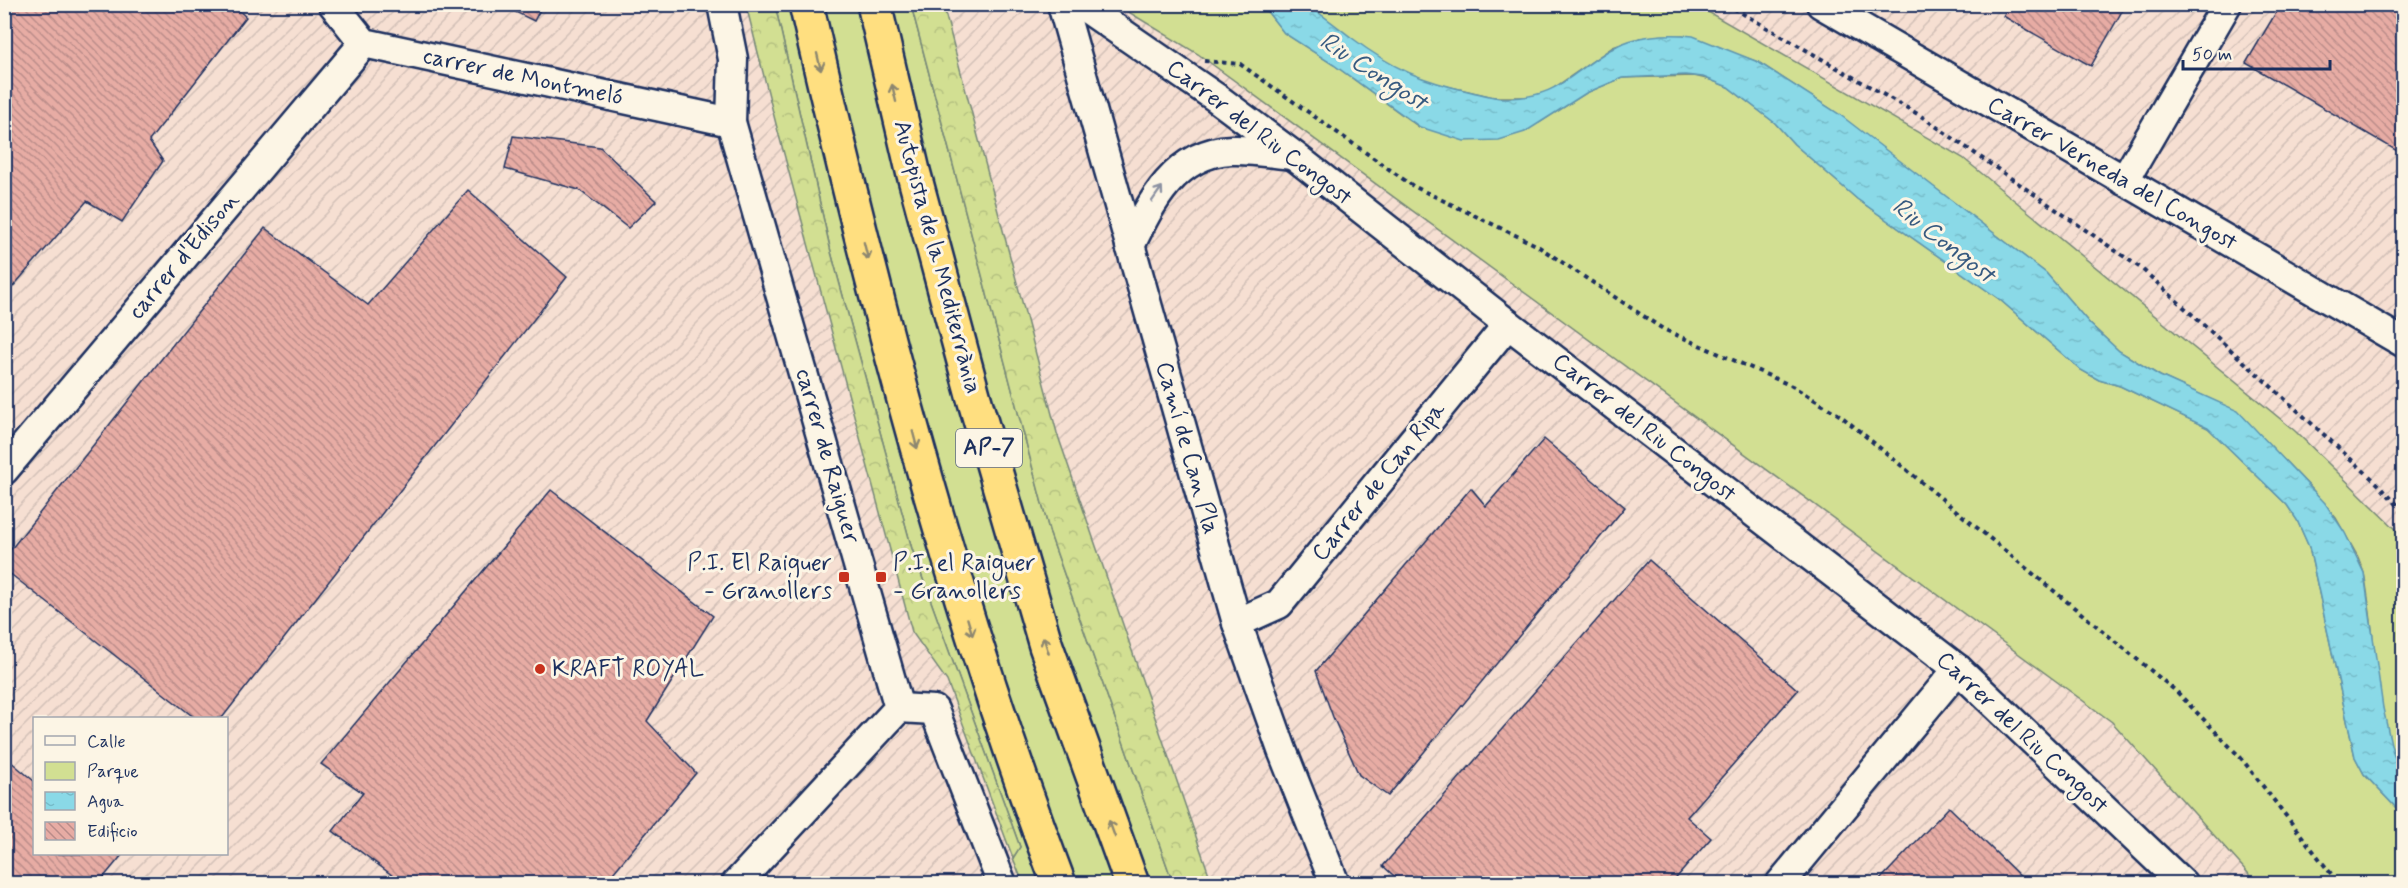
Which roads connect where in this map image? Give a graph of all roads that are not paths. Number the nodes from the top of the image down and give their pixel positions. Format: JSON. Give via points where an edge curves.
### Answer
{"nodes":[{"id":1,"x":333,"y":4,"type":"edge"},
{"id":2,"x":722,"y":4,"type":"edge"},
{"id":3,"x":806,"y":4,"type":"edge"},
{"id":4,"x":874,"y":4,"type":"edge"},
{"id":5,"x":1062,"y":4,"type":"edge"},
{"id":6,"x":1080,"y":4,"type":"edge"},
{"id":7,"x":1821,"y":4,"type":"edge"},
{"id":8,"x":2227,"y":4,"type":"edge"},
{"id":9,"x":364,"y":43,"type":"junction"},
{"id":10,"x":731,"y":122,"type":"junction"},
{"id":11,"x":1293,"y":155,"type":"junction"},
{"id":12,"x":2124,"y":181,"type":"junction"},
{"id":13,"x":1130,"y":246,"type":"junction"},
{"id":14,"x":1508,"y":324,"type":"junction"},
{"id":15,"x":2403,"y":343,"type":"edge"},
{"id":16,"x":4,"y":470,"type":"edge"},
{"id":17,"x":1237,"y":623,"type":"junction"},
{"id":18,"x":1958,"y":669,"type":"junction"},
{"id":19,"x":899,"y":708,"type":"junction"},
{"id":20,"x":736,"y":884,"type":"edge"},
{"id":21,"x":1002,"y":884,"type":"edge"},
{"id":22,"x":1059,"y":884,"type":"edge"},
{"id":23,"x":1132,"y":884,"type":"edge"},
{"id":24,"x":1335,"y":884,"type":"edge"},
{"id":25,"x":1780,"y":884,"type":"edge"},
{"id":26,"x":2183,"y":884,"type":"edge"}],
"edges":[{"from":1,"to":9,"type":"street"},
{"from":2,"to":10,"type":"street","name":"carrer de Raiguer","via":[[733,59]]},
{"from":3,"to":22,"type":"highway","number":"AP-7","one_way":true,"via":[[929,491],[978,653]]},
{"from":23,"to":4,"type":"highway","name":"Autopista de la Mediterrània","number":"AP-7","one_way":true,"via":[[1046,646],[913,171]]},
{"from":5,"to":13,"type":"street","name":"Camí de Can Pla"},
{"from":6,"to":11,"type":"street","name":"Carrer del Riu Congost"},
{"from":7,"to":12,"type":"street","name":"Carrer Verneda del Congost"},
{"from":8,"to":12,"type":"street"},
{"from":9,"to":10,"type":"street","name":"carrer de Montmeló"},
{"from":9,"to":16,"type":"street","name":"carrer d'Edison"},
{"from":10,"to":19,"type":"street","name":"carrer de Raiguer"},
{"from":13,"to":11,"type":"street","one_way":true,"via":[[1159,190],[1189,164],[1230,150]]},
{"from":11,"to":14,"type":"street","name":"Carrer del Riu Congost"},
{"from":12,"to":15,"type":"street","name":"Carrer Verneda del Congost"},
{"from":13,"to":17,"type":"street","name":"Camí de Can Pla"},
{"from":14,"to":17,"type":"street","name":"Carrer de Can Ripa","via":[[1279,604]]},
{"from":14,"to":18,"type":"street","name":"Carrer del Riu Congost"},
{"from":17,"to":24,"type":"street","name":"Camí de Can Pla"},
{"from":18,"to":25,"type":"street"},
{"from":18,"to":26,"type":"street","name":"Carrer del Riu Congost"},
{"from":19,"to":20,"type":"street"},
{"from":19,"to":21,"type":"street","via":[[934,711]]}]}
